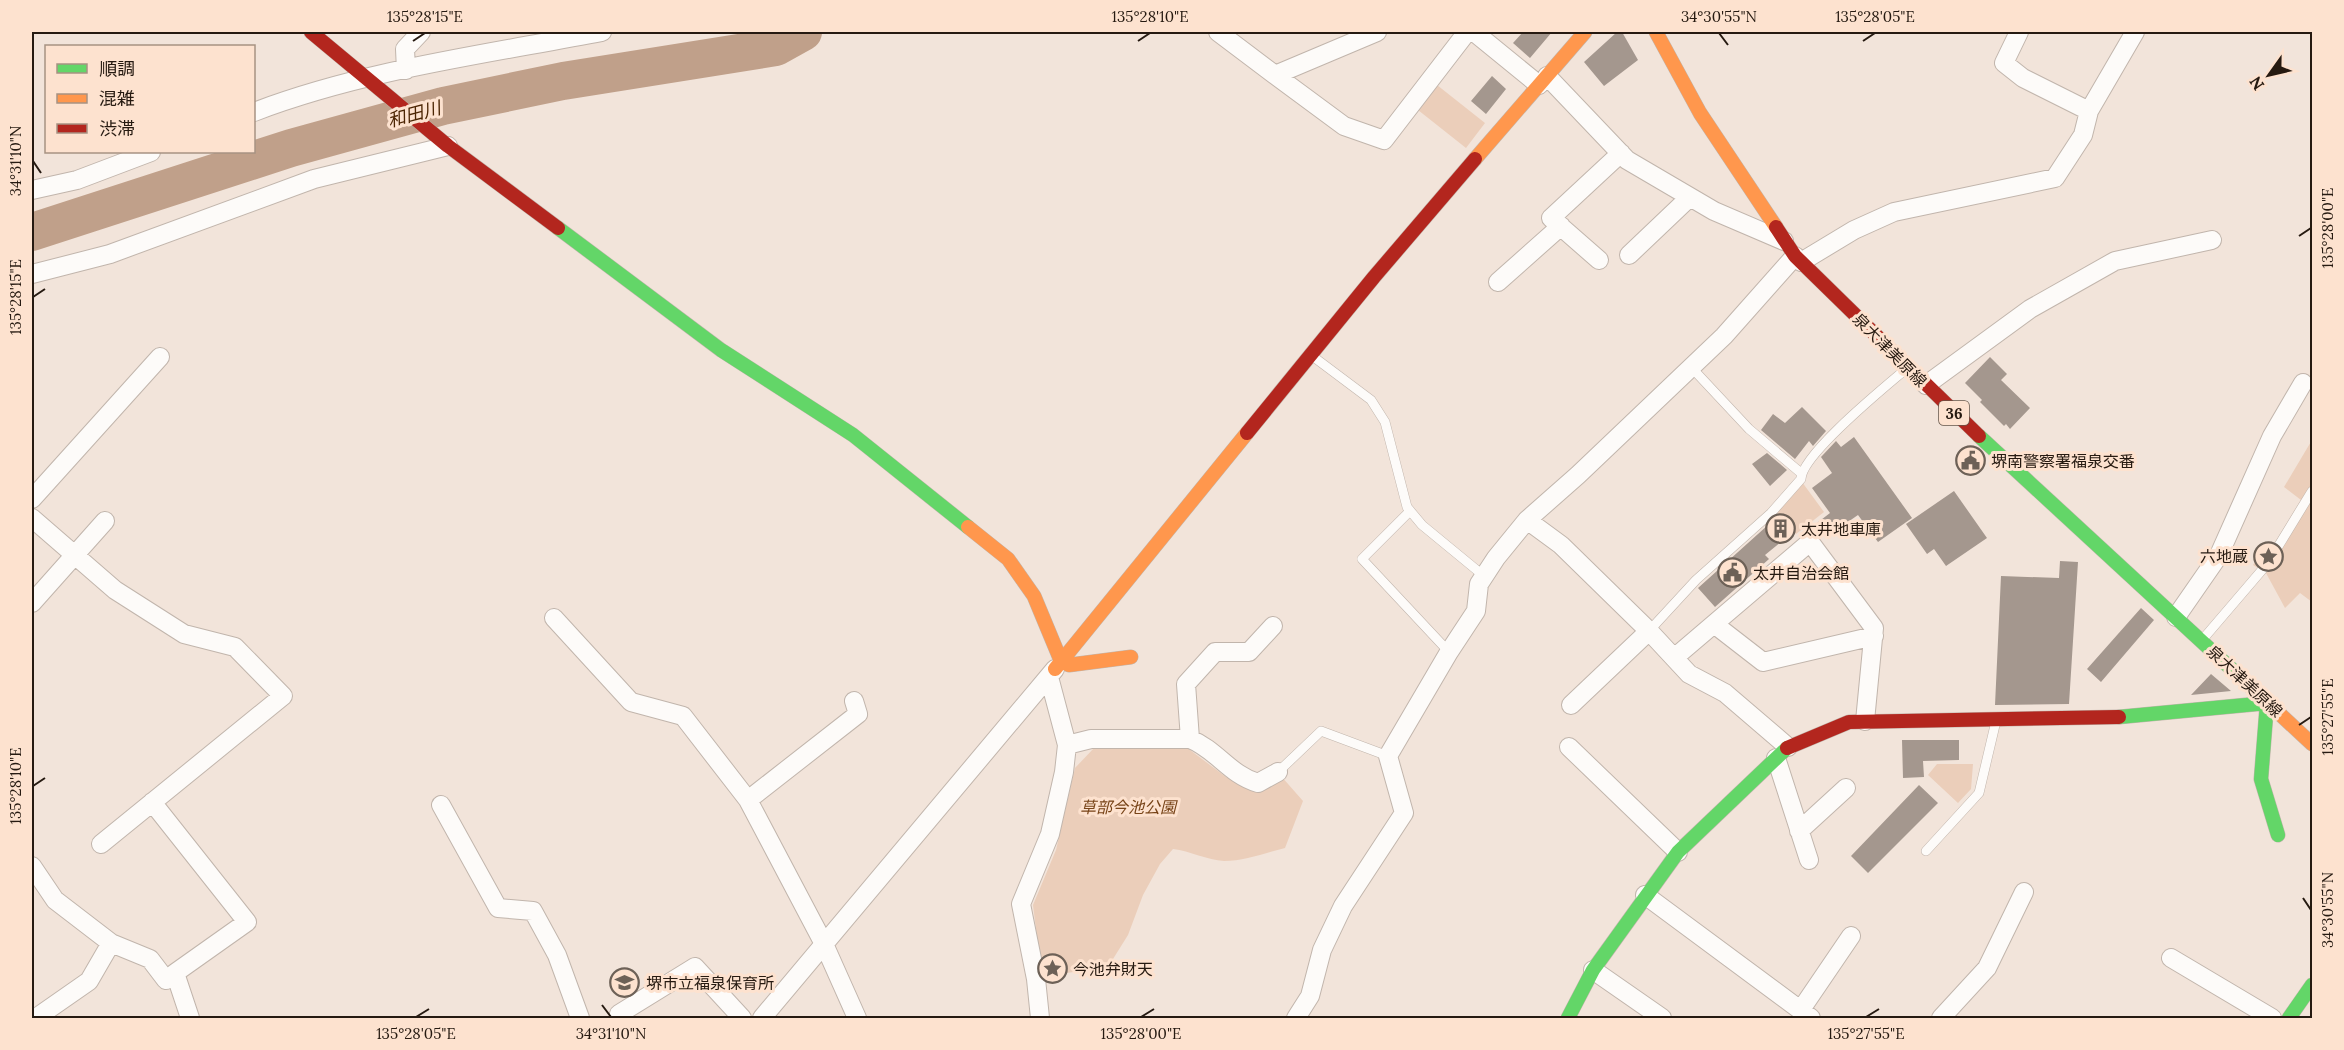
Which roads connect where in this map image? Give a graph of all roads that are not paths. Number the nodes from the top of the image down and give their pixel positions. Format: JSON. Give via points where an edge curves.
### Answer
{"nodes":[{"id":1,"x":311,"y":32,"type":"edge"},
{"id":2,"x":421,"y":32,"type":"edge"},
{"id":3,"x":602,"y":32,"type":"edge"},
{"id":4,"x":1218,"y":32,"type":"edge"},
{"id":5,"x":1377,"y":32,"type":"edge"},
{"id":6,"x":1467,"y":32,"type":"edge"},
{"id":7,"x":1474,"y":32,"type":"edge"},
{"id":8,"x":1585,"y":32,"type":"edge"},
{"id":9,"x":1656,"y":32,"type":"edge"},
{"id":10,"x":2019,"y":32,"type":"edge"},
{"id":11,"x":2135,"y":32,"type":"edge"},
{"id":12,"x":406,"y":70,"type":"junction"},
{"id":13,"x":1275,"y":75,"type":"junction"},
{"id":14,"x":367,"y":78,"type":"junction"},
{"id":15,"x":1543,"y":80,"type":"junction"},
{"id":16,"x":2090,"y":111,"type":"junction"},
{"id":17,"x":255,"y":112,"type":"edge"},
{"id":18,"x":444,"y":143,"type":"junction"},
{"id":19,"x":147,"y":153,"type":"edge"},
{"id":20,"x":1621,"y":153,"type":"junction"},
{"id":21,"x":32,"y":190,"type":"edge"},
{"id":22,"x":1690,"y":197,"type":"junction"},
{"id":23,"x":1560,"y":226,"type":"junction"},
{"id":24,"x":2212,"y":240,"type":"dead end"},
{"id":25,"x":1794,"y":254,"type":"junction"},
{"id":26,"x":1629,"y":255,"type":"dead end"},
{"id":27,"x":1599,"y":260,"type":"dead end"},
{"id":28,"x":32,"y":274,"type":"edge"},
{"id":29,"x":1498,"y":282,"type":"dead end"},
{"id":30,"x":1311,"y":355,"type":"junction"},
{"id":31,"x":160,"y":357,"type":"dead end"},
{"id":32,"x":1690,"y":367,"type":"junction"},
{"id":33,"x":1908,"y":367,"type":"junction"},
{"id":34,"x":2303,"y":382,"type":"dead end"},
{"id":35,"x":1926,"y":385,"type":"junction"},
{"id":36,"x":1801,"y":473,"type":"junction"},
{"id":37,"x":2313,"y":491,"type":"edge"},
{"id":38,"x":32,"y":499,"type":"edge"},
{"id":39,"x":1410,"y":511,"type":"junction"},
{"id":40,"x":32,"y":518,"type":"edge"},
{"id":41,"x":1527,"y":520,"type":"junction"},
{"id":42,"x":105,"y":521,"type":"dead end"},
{"id":43,"x":74,"y":555,"type":"junction"},
{"id":44,"x":1484,"y":576,"type":"junction"},
{"id":45,"x":32,"y":603,"type":"edge"},
{"id":46,"x":2176,"y":616,"type":"junction"},
{"id":47,"x":554,"y":618,"type":"dead end"},
{"id":48,"x":1714,"y":624,"type":"junction"},
{"id":49,"x":1272,"y":626,"type":"dead end"},
{"id":50,"x":1649,"y":631,"type":"junction"},
{"id":51,"x":1874,"y":636,"type":"junction"},
{"id":52,"x":2202,"y":641,"type":"junction"},
{"id":53,"x":1449,"y":652,"type":"junction"},
{"id":54,"x":1131,"y":657,"type":"dead end"},
{"id":55,"x":1674,"y":658,"type":"junction"},
{"id":56,"x":1055,"y":669,"type":"junction"},
{"id":57,"x":854,"y":701,"type":"dead end"},
{"id":58,"x":2267,"y":703,"type":"junction"},
{"id":59,"x":1571,"y":705,"type":"dead end"},
{"id":60,"x":1866,"y":721,"type":"junction"},
{"id":61,"x":1996,"y":721,"type":"junction"},
{"id":62,"x":1190,"y":739,"type":"junction"},
{"id":63,"x":2313,"y":744,"type":"edge"},
{"id":64,"x":1067,"y":745,"type":"junction"},
{"id":65,"x":1569,"y":747,"type":"dead end"},
{"id":66,"x":1782,"y":753,"type":"junction"},
{"id":67,"x":1388,"y":756,"type":"junction"},
{"id":68,"x":1278,"y":772,"type":"joint"},
{"id":69,"x":1846,"y":788,"type":"dead end"},
{"id":70,"x":748,"y":800,"type":"junction"},
{"id":71,"x":152,"y":802,"type":"junction"},
{"id":72,"x":441,"y":805,"type":"dead end"},
{"id":73,"x":1799,"y":831,"type":"junction"},
{"id":74,"x":2278,"y":835,"type":"dead end"},
{"id":75,"x":101,"y":844,"type":"dead end"},
{"id":76,"x":1926,"y":851,"type":"dead end"},
{"id":77,"x":1678,"y":852,"type":"junction"},
{"id":78,"x":1809,"y":860,"type":"dead end"},
{"id":79,"x":32,"y":866,"type":"edge"},
{"id":80,"x":2024,"y":892,"type":"dead end"},
{"id":81,"x":1645,"y":895,"type":"junction"},
{"id":82,"x":1851,"y":936,"type":"dead end"},
{"id":83,"x":111,"y":943,"type":"junction"},
{"id":84,"x":824,"y":944,"type":"junction"},
{"id":85,"x":2171,"y":958,"type":"dead end"},
{"id":86,"x":1593,"y":970,"type":"junction"},
{"id":87,"x":175,"y":973,"type":"junction"},
{"id":88,"x":2310,"y":993,"type":"edge"},
{"id":89,"x":619,"y":1014,"type":"dead end"},
{"id":90,"x":1806,"y":1015,"type":"edge"},
{"id":91,"x":36,"y":1018,"type":"edge"},
{"id":92,"x":189,"y":1018,"type":"edge"},
{"id":93,"x":580,"y":1018,"type":"edge"},
{"id":94,"x":742,"y":1018,"type":"edge"},
{"id":95,"x":762,"y":1018,"type":"edge"},
{"id":96,"x":857,"y":1018,"type":"edge"},
{"id":97,"x":1040,"y":1018,"type":"edge"},
{"id":98,"x":1296,"y":1018,"type":"edge"},
{"id":99,"x":1568,"y":1018,"type":"edge"},
{"id":100,"x":1662,"y":1018,"type":"edge"},
{"id":101,"x":1941,"y":1018,"type":"edge"},
{"id":102,"x":2272,"y":1018,"type":"edge"},
{"id":103,"x":2289,"y":1018,"type":"edge"}],
"edges":[{"from":1,"to":14,"type":"street"},
{"from":2,"to":12,"type":"street","via":[[405,49]]},
{"from":3,"to":12,"type":"street"},
{"from":4,"to":13,"type":"street"},
{"from":5,"to":13,"type":"street"},
{"from":6,"to":13,"type":"street","via":[[1384,140],[1344,126]]},
{"from":7,"to":15,"type":"street"},
{"from":8,"to":15,"type":"street"},
{"from":9,"to":25,"type":"street","name":"泉大津美原線","number":"36","via":[[1700,113]]},
{"from":10,"to":16,"type":"street","via":[[2004,63],[2023,78]]},
{"from":11,"to":16,"type":"street"},
{"from":12,"to":14,"type":"street"},
{"from":14,"to":17,"type":"street"},
{"from":14,"to":18,"type":"street"},
{"from":15,"to":20,"type":"street"},
{"from":15,"to":30,"type":"street"},
{"from":16,"to":25,"type":"street","via":[[2083,135],[2055,178],[1894,212]]},
{"from":18,"to":28,"type":"street","via":[[314,179],[110,254]]},
{"from":18,"to":56,"type":"street","via":[[722,350],[853,435],[1008,559],[1034,596]]},
{"from":19,"to":21,"type":"street","via":[[77,180]]},
{"from":20,"to":22,"type":"street"},
{"from":20,"to":23,"type":"street","via":[[1551,218]]},
{"from":22,"to":25,"type":"street"},
{"from":22,"to":26,"type":"street"},
{"from":23,"to":27,"type":"street"},
{"from":23,"to":29,"type":"street"},
{"from":24,"to":35,"type":"street","via":[[2115,261],[2030,309]]},
{"from":25,"to":32,"type":"street","via":[[1724,336]]},
{"from":25,"to":33,"type":"street","name":"泉大津美原線","number":"36"},
{"from":30,"to":39,"type":"lane","via":[[1371,400],[1385,422]]},
{"from":30,"to":56,"type":"street"},
{"from":31,"to":38,"type":"street"},
{"from":32,"to":36,"type":"lane","via":[[1749,429]]},
{"from":32,"to":41,"type":"street"},
{"from":33,"to":35,"type":"street","name":"泉大津美原線","number":"36"},
{"from":33,"to":36,"type":"lane","via":[[1847,420]]},
{"from":34,"to":46,"type":"street","via":[[2272,436],[2218,555]]},
{"from":35,"to":46,"type":"street","name":"泉大津美原線","number":"36"},
{"from":36,"to":50,"type":"lane","via":[[1801,479],[1772,513],[1696,580]]},
{"from":37,"to":52,"type":"lane","via":[[2268,563]]},
{"from":39,"to":44,"type":"lane"},
{"from":39,"to":53,"type":"lane","via":[[1362,559]]},
{"from":40,"to":43,"type":"street"},
{"from":41,"to":44,"type":"street"},
{"from":41,"to":50,"type":"street","via":[[1561,544]]},
{"from":42,"to":43,"type":"street"},
{"from":43,"to":45,"type":"street"},
{"from":43,"to":71,"type":"street","via":[[115,590],[184,634],[235,647],[283,696]]},
{"from":44,"to":53,"type":"street","via":[[1479,584],[1476,611]]},
{"from":46,"to":52,"type":"street","name":"泉大津美原線","number":"36"},
{"from":47,"to":70,"type":"street","via":[[631,702],[683,716]]},
{"from":48,"to":51,"type":"street","via":[[1763,663]]},
{"from":48,"to":51,"type":"street","via":[[1810,542],[1874,628]]},
{"from":48,"to":55,"type":"street"},
{"from":49,"to":62,"type":"street","via":[[1249,652],[1215,652],[1186,684]]},
{"from":50,"to":55,"type":"street"},
{"from":50,"to":59,"type":"street"},
{"from":51,"to":60,"type":"street"},
{"from":52,"to":58,"type":"street","name":"泉大津美原線","number":"36"},
{"from":53,"to":67,"type":"street"},
{"from":54,"to":56,"type":"street"},
{"from":55,"to":66,"type":"street","via":[[1689,674],[1725,693]]},
{"from":56,"to":64,"type":"street"},
{"from":56,"to":84,"type":"street"},
{"from":57,"to":70,"type":"street","via":[[858,714]]},
{"from":58,"to":61,"type":"street","via":[[2111,718]]},
{"from":58,"to":63,"type":"street","name":"泉大津美原線","number":"36"},
{"from":58,"to":74,"type":"street","via":[[2261,779]]},
{"from":60,"to":61,"type":"street"},
{"from":60,"to":66,"type":"street","via":[[1849,722]]},
{"from":61,"to":76,"type":"lane","via":[[1979,793]]},
{"from":62,"to":64,"type":"street","via":[[1091,739]]},
{"from":62,"to":68,"type":"street","via":[[1202,744],[1244,779],[1258,783]]},
{"from":64,"to":97,"type":"street","via":[[1050,834],[1021,904]]},
{"from":65,"to":77,"type":"street"},
{"from":66,"to":73,"type":"street"},
{"from":66,"to":77,"type":"street"},
{"from":67,"to":68,"type":"lane","via":[[1322,731]]},
{"from":67,"to":98,"type":"street","via":[[1404,813],[1343,906],[1322,950],[1310,996]]},
{"from":69,"to":73,"type":"street"},
{"from":70,"to":84,"type":"street"},
{"from":71,"to":75,"type":"street"},
{"from":71,"to":87,"type":"street","via":[[247,922]]},
{"from":72,"to":93,"type":"street","via":[[498,908],[533,911],[557,955]]},
{"from":73,"to":78,"type":"street"},
{"from":77,"to":81,"type":"street"},
{"from":79,"to":83,"type":"street","via":[[55,900]]},
{"from":80,"to":101,"type":"street","via":[[1987,968]]},
{"from":81,"to":86,"type":"street"},
{"from":81,"to":90,"type":"street"},
{"from":82,"to":90,"type":"street"},
{"from":83,"to":87,"type":"street","via":[[150,959],[166,980]]},
{"from":83,"to":91,"type":"street","via":[[89,981]]},
{"from":84,"to":95,"type":"street"},
{"from":84,"to":96,"type":"street"},
{"from":85,"to":102,"type":"street"},
{"from":86,"to":99,"type":"street"},
{"from":86,"to":100,"type":"street"},
{"from":87,"to":92,"type":"street"},
{"from":88,"to":103,"type":"street"},
{"from":89,"to":94,"type":"street","via":[[695,967]]}]}
